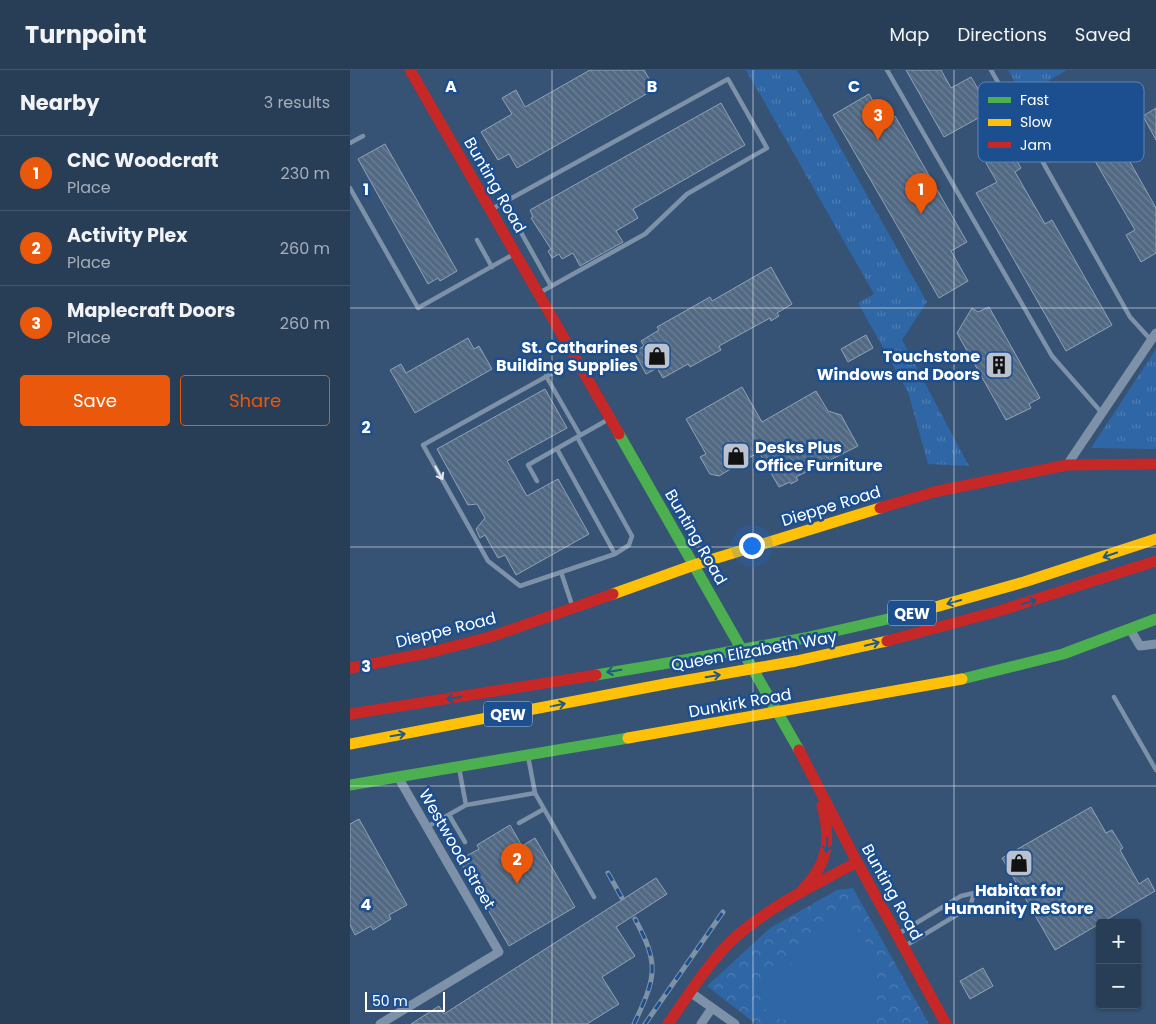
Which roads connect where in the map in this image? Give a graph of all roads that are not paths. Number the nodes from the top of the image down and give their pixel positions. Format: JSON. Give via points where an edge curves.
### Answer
{"nodes":[{"id":1,"x":410,"y":70,"type":"edge"},
{"id":2,"x":887,"y":70,"type":"edge"},
{"id":3,"x":991,"y":70,"type":"edge"},
{"id":4,"x":998,"y":82,"type":"edge"},
{"id":5,"x":363,"y":136,"type":"dead end"},
{"id":6,"x":350,"y":143,"type":"edge"},
{"id":7,"x":1043,"y":162,"type":"edge"},
{"id":8,"x":350,"y":188,"type":"edge"},
{"id":9,"x":504,"y":202,"type":"junction"},
{"id":10,"x":490,"y":210,"type":"junction"},
{"id":11,"x":477,"y":240,"type":"dead end"},
{"id":12,"x":515,"y":254,"type":"junction"},
{"id":13,"x":492,"y":267,"type":"junction"},
{"id":14,"x":551,"y":286,"type":"junction"},
{"id":15,"x":538,"y":293,"type":"junction"},
{"id":16,"x":1153,"y":337,"type":"edge"},
{"id":17,"x":576,"y":359,"type":"junction"},
{"id":18,"x":546,"y":376,"type":"junction"},
{"id":19,"x":1102,"y":413,"type":"junction"},
{"id":20,"x":610,"y":418,"type":"junction"},
{"id":21,"x":578,"y":436,"type":"junction"},
{"id":22,"x":557,"y":448,"type":"junction"},
{"id":23,"x":1156,"y":464,"type":"edge"},
{"id":24,"x":1067,"y":465,"type":"junction"},
{"id":25,"x":537,"y":481,"type":"dead end"},
{"id":26,"x":1156,"y":539,"type":"edge"},
{"id":27,"x":615,"y":554,"type":"junction"},
{"id":28,"x":1156,"y":561,"type":"edge"},
{"id":29,"x":694,"y":565,"type":"junction"},
{"id":30,"x":560,"y":572,"type":"junction"},
{"id":31,"x":573,"y":609,"type":"junction"},
{"id":32,"x":1156,"y":619,"type":"edge"},
{"id":33,"x":1130,"y":629,"type":"junction"},
{"id":34,"x":1156,"y":644,"type":"edge"},
{"id":35,"x":350,"y":668,"type":"edge"},
{"id":36,"x":1114,"y":698,"type":"dead end"},
{"id":37,"x":780,"y":713,"type":"junction"},
{"id":38,"x":350,"y":714,"type":"edge"},
{"id":39,"x":350,"y":744,"type":"edge"},
{"id":40,"x":528,"y":755,"type":"junction"},
{"id":41,"x":458,"y":766,"type":"junction"},
{"id":42,"x":1156,"y":770,"type":"edge"},
{"id":43,"x":398,"y":776,"type":"junction"},
{"id":44,"x":815,"y":781,"type":"junction"},
{"id":45,"x":350,"y":785,"type":"edge"},
{"id":46,"x":535,"y":794,"type":"junction"},
{"id":47,"x":466,"y":806,"type":"junction"},
{"id":48,"x":544,"y":809,"type":"junction"},
{"id":49,"x":450,"y":815,"type":"junction"},
{"id":50,"x":519,"y":823,"type":"dead end"},
{"id":51,"x":426,"y":827,"type":"junction"},
{"id":52,"x":465,"y":842,"type":"dead end"},
{"id":53,"x":857,"y":862,"type":"junction"},
{"id":54,"x":796,"y":896,"type":"junction"},
{"id":55,"x":594,"y":897,"type":"dead end"},
{"id":56,"x":897,"y":934,"type":"junction"},
{"id":57,"x":904,"y":947,"type":"junction"},
{"id":58,"x":690,"y":992,"type":"junction"},
{"id":59,"x":712,"y":1008,"type":"junction"},
{"id":60,"x":380,"y":1024,"type":"edge"},
{"id":61,"x":668,"y":1024,"type":"edge"},
{"id":62,"x":701,"y":1024,"type":"edge"},
{"id":63,"x":735,"y":1024,"type":"edge"},
{"id":64,"x":946,"y":1024,"type":"edge"}],
"edges":[{"from":1,"to":10,"type":"main road","name":"Bunting Road"},
{"from":2,"to":19,"type":"lane","via":[[1052,356]]},
{"from":3,"to":4,"type":"lane"},
{"from":5,"to":6,"type":"lane"},
{"from":7,"to":16,"type":"lane","via":[[1130,316]]},
{"from":8,"to":13,"type":"lane","via":[[418,308]]},
{"from":9,"to":10,"type":"lane"},
{"from":9,"to":14,"type":"lane"},
{"from":9,"to":14,"type":"lane","via":[[728,79],[767,148],[687,194],[645,234]]},
{"from":10,"to":12,"type":"main road","name":"Bunting Road"},
{"from":11,"to":13,"type":"lane"},
{"from":12,"to":13,"type":"lane"},
{"from":12,"to":15,"type":"main road","name":"Bunting Road"},
{"from":14,"to":15,"type":"lane"},
{"from":15,"to":17,"type":"main road","name":"Bunting Road"},
{"from":16,"to":19,"type":"street"},
{"from":17,"to":18,"type":"lane"},
{"from":17,"to":20,"type":"main road","name":"Bunting Road"},
{"from":18,"to":21,"type":"lane"},
{"from":18,"to":30,"type":"lane","one_way":true,"via":[[423,445],[488,561],[520,586]]},
{"from":19,"to":24,"type":"street"},
{"from":20,"to":21,"type":"lane"},
{"from":20,"to":29,"type":"main road","name":"Bunting Road"},
{"from":21,"to":22,"type":"lane"},
{"from":21,"to":27,"type":"lane","via":[[632,536],[629,546]]},
{"from":22,"to":25,"type":"lane","via":[[528,465]]},
{"from":22,"to":27,"type":"lane"},
{"from":23,"to":24,"type":"main road","name":"Dieppe Road"},
{"from":24,"to":29,"type":"main road","name":"Dieppe Road","via":[[934,492]]},
{"from":26,"to":38,"type":"main road","name":"Queen Elizabeth Way","number":"QEW","one_way":true,"bridge":true,"via":[[1020,584],[890,619],[662,664]]},
{"from":27,"to":30,"type":"lane"},
{"from":39,"to":28,"type":"main road","name":"Queen Elizabeth Way","number":"QEW","one_way":true,"bridge":true,"via":[[780,665],[904,637],[1078,588]]},
{"from":29,"to":31,"type":"main road","name":"Dieppe Road"},
{"from":29,"to":37,"type":"main road","name":"Bunting Road"},
{"from":30,"to":31,"type":"lane"},
{"from":31,"to":35,"type":"main road","name":"Dieppe Road","via":[[456,647]]},
{"from":32,"to":33,"type":"main road","name":"Dunkirk Road"},
{"from":33,"to":34,"type":"street","via":[[1140,646]]},
{"from":33,"to":37,"type":"main road","name":"Dunkirk Road","via":[[1063,654],[975,677]]},
{"from":36,"to":42,"type":"lane"},
{"from":37,"to":40,"type":"main road","name":"Dunkirk Road"},
{"from":37,"to":44,"type":"main road","name":"Bunting Road"},
{"from":40,"to":41,"type":"main road","name":"Dunkirk Road"},
{"from":40,"to":46,"type":"lane"},
{"from":41,"to":43,"type":"main road","name":"Dunkirk Road"},
{"from":41,"to":47,"type":"lane"},
{"from":43,"to":45,"type":"main road","name":"Dunkirk Road"},
{"from":43,"to":51,"type":"street","name":"Westwood Street"},
{"from":44,"to":53,"type":"main road","name":"Bunting Road"},
{"from":44,"to":54,"type":"main road","one_way":true,"via":[[828,831],[827,853],[811,882]]},
{"from":46,"to":47,"type":"lane"},
{"from":46,"to":48,"type":"lane"},
{"from":47,"to":49,"type":"lane"},
{"from":48,"to":50,"type":"lane"},
{"from":48,"to":55,"type":"lane"},
{"from":49,"to":51,"type":"lane"},
{"from":49,"to":52,"type":"lane"},
{"from":51,"to":60,"type":"street","name":"Westwood Street","via":[[499,952]]},
{"from":53,"to":54,"type":"main road"},
{"from":53,"to":56,"type":"main road","name":"Bunting Road"},
{"from":54,"to":58,"type":"main road","via":[[739,935],[716,957]]},
{"from":56,"to":57,"type":"main road","name":"Bunting Road"},
{"from":56,"to":57,"type":"lane","via":[[961,896],[974,894],[970,907]]},
{"from":57,"to":64,"type":"main road","name":"Bunting Road"},
{"from":58,"to":59,"type":"street"},
{"from":58,"to":61,"type":"main road"},
{"from":59,"to":62,"type":"street"},
{"from":59,"to":63,"type":"street"}]}
